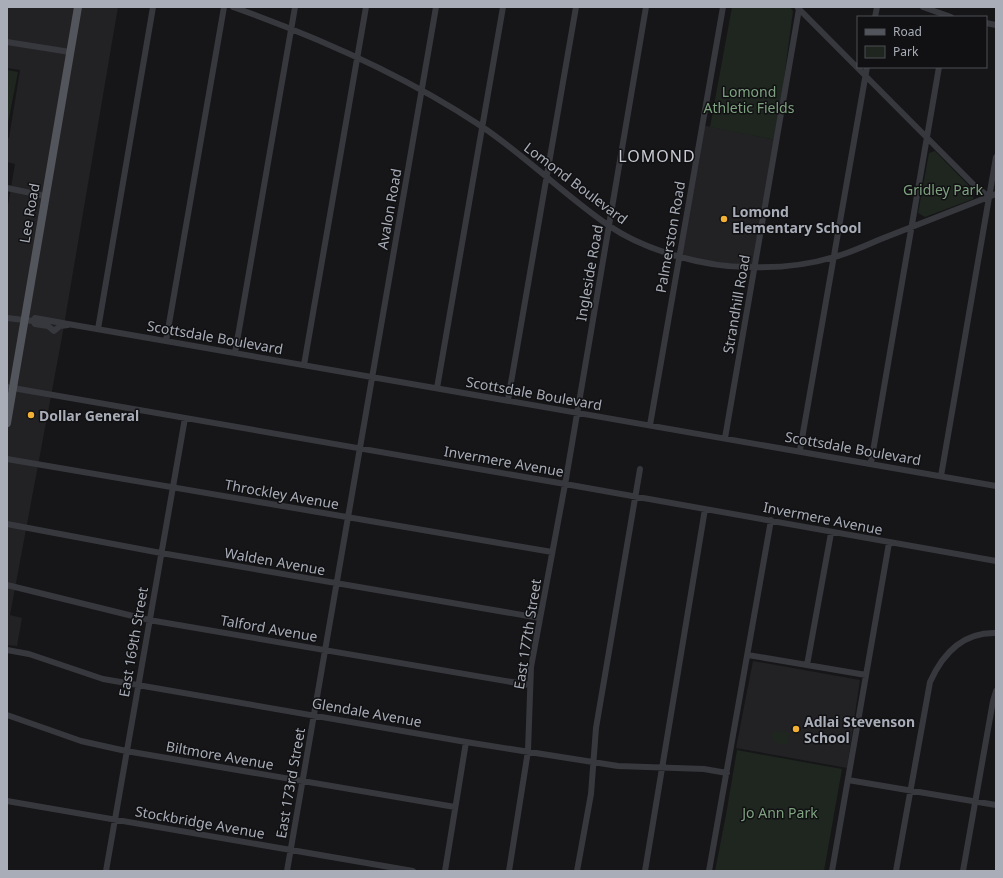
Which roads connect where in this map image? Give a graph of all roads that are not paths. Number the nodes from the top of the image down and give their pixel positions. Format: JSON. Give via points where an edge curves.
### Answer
{"nodes":[{"id":1,"x":78,"y":7,"type":"edge"},
{"id":2,"x":153,"y":7,"type":"edge"},
{"id":3,"x":224,"y":7,"type":"edge"},
{"id":4,"x":233,"y":7,"type":"edge"},
{"id":5,"x":295,"y":7,"type":"edge"},
{"id":6,"x":366,"y":7,"type":"edge"},
{"id":7,"x":436,"y":7,"type":"edge"},
{"id":8,"x":503,"y":7,"type":"edge"},
{"id":9,"x":576,"y":7,"type":"edge"},
{"id":10,"x":646,"y":7,"type":"edge"},
{"id":11,"x":723,"y":7,"type":"edge"},
{"id":12,"x":923,"y":7,"type":"edge"},
{"id":13,"x":798,"y":8,"type":"edge"},
{"id":14,"x":946,"y":16,"type":"edge"},
{"id":15,"x":291,"y":28,"type":"junction"},
{"id":16,"x":7,"y":42,"type":"edge"},
{"id":17,"x":70,"y":52,"type":"junction"},
{"id":18,"x":357,"y":56,"type":"junction"},
{"id":19,"x":857,"y":68,"type":"edge"},
{"id":20,"x":857,"y":68,"type":"edge"},
{"id":21,"x":867,"y":68,"type":"edge"},
{"id":22,"x":939,"y":68,"type":"edge"},
{"id":23,"x":865,"y":76,"type":"junction"},
{"id":24,"x":423,"y":90,"type":"junction"},
{"id":25,"x":482,"y":127,"type":"junction"},
{"id":26,"x":927,"y":138,"type":"junction"},
{"id":27,"x":996,"y":157,"type":"edge"},
{"id":28,"x":547,"y":178,"type":"junction"},
{"id":29,"x":7,"y":188,"type":"edge"},
{"id":30,"x":996,"y":194,"type":"edge"},
{"id":31,"x":45,"y":196,"type":"junction"},
{"id":32,"x":989,"y":197,"type":"junction"},
{"id":33,"x":609,"y":226,"type":"junction"},
{"id":34,"x":912,"y":227,"type":"junction"},
{"id":35,"x":678,"y":255,"type":"junction"},
{"id":36,"x":833,"y":258,"type":"junction"},
{"id":37,"x":754,"y":267,"type":"junction"},
{"id":38,"x":7,"y":318,"type":"edge"},
{"id":39,"x":29,"y":320,"type":"junction"},
{"id":40,"x":68,"y":324,"type":"junction"},
{"id":41,"x":98,"y":329,"type":"junction"},
{"id":42,"x":166,"y":341,"type":"junction"},
{"id":43,"x":235,"y":353,"type":"junction"},
{"id":44,"x":304,"y":365,"type":"junction"},
{"id":45,"x":372,"y":377,"type":"junction"},
{"id":46,"x":10,"y":388,"type":"edge"},
{"id":47,"x":437,"y":388,"type":"junction"},
{"id":48,"x":508,"y":400,"type":"junction"},
{"id":49,"x":577,"y":413,"type":"junction"},
{"id":50,"x":366,"y":414,"type":"joint"},
{"id":51,"x":185,"y":418,"type":"junction"},
{"id":52,"x":7,"y":423,"type":"edge"},
{"id":53,"x":650,"y":425,"type":"junction"},
{"id":54,"x":725,"y":438,"type":"junction"},
{"id":55,"x":360,"y":449,"type":"junction"},
{"id":56,"x":571,"y":449,"type":"joint"},
{"id":57,"x":800,"y":450,"type":"junction"},
{"id":58,"x":7,"y":459,"type":"edge"},
{"id":59,"x":871,"y":463,"type":"junction"},
{"id":60,"x":640,"y":469,"type":"dead end"},
{"id":61,"x":941,"y":476,"type":"junction"},
{"id":62,"x":565,"y":484,"type":"junction"},
{"id":63,"x":996,"y":486,"type":"edge"},
{"id":64,"x":172,"y":488,"type":"junction"},
{"id":65,"x":636,"y":496,"type":"junction"},
{"id":66,"x":705,"y":509,"type":"junction"},
{"id":67,"x":348,"y":517,"type":"junction"},
{"id":68,"x":771,"y":520,"type":"junction"},
{"id":69,"x":7,"y":524,"type":"edge"},
{"id":70,"x":831,"y":533,"type":"junction"},
{"id":71,"x":890,"y":543,"type":"junction"},
{"id":72,"x":552,"y":552,"type":"junction"},
{"id":73,"x":161,"y":553,"type":"junction"},
{"id":74,"x":996,"y":562,"type":"edge"},
{"id":75,"x":337,"y":584,"type":"junction"},
{"id":76,"x":7,"y":585,"type":"edge"},
{"id":77,"x":540,"y":618,"type":"junction"},
{"id":78,"x":149,"y":620,"type":"junction"},
{"id":79,"x":996,"y":633,"type":"edge"},
{"id":80,"x":7,"y":650,"type":"edge"},
{"id":81,"x":326,"y":650,"type":"junction"},
{"id":82,"x":748,"y":655,"type":"junction"},
{"id":83,"x":807,"y":665,"type":"junction"},
{"id":84,"x":866,"y":675,"type":"junction"},
{"id":85,"x":138,"y":685,"type":"junction"},
{"id":86,"x":529,"y":685,"type":"junction"},
{"id":87,"x":996,"y":691,"type":"edge"},
{"id":88,"x":314,"y":715,"type":"junction"},
{"id":89,"x":7,"y":716,"type":"edge"},
{"id":90,"x":466,"y":742,"type":"junction"},
{"id":91,"x":126,"y":751,"type":"junction"},
{"id":92,"x":528,"y":751,"type":"junction"},
{"id":93,"x":592,"y":762,"type":"junction"},
{"id":94,"x":662,"y":769,"type":"junction"},
{"id":95,"x":727,"y":773,"type":"junction"},
{"id":96,"x":848,"y":780,"type":"junction"},
{"id":97,"x":302,"y":781,"type":"junction"},
{"id":98,"x":910,"y":792,"type":"junction"},
{"id":99,"x":7,"y":801,"type":"edge"},
{"id":100,"x":975,"y":801,"type":"junction"},
{"id":101,"x":996,"y":805,"type":"edge"},
{"id":102,"x":455,"y":807,"type":"junction"},
{"id":103,"x":115,"y":819,"type":"junction"},
{"id":104,"x":291,"y":850,"type":"junction"},
{"id":105,"x":106,"y":871,"type":"edge"},
{"id":106,"x":287,"y":871,"type":"edge"},
{"id":107,"x":413,"y":871,"type":"edge"},
{"id":108,"x":445,"y":871,"type":"edge"},
{"id":109,"x":509,"y":871,"type":"edge"},
{"id":110,"x":577,"y":871,"type":"edge"},
{"id":111,"x":645,"y":871,"type":"edge"},
{"id":112,"x":709,"y":871,"type":"edge"},
{"id":113,"x":832,"y":871,"type":"edge"},
{"id":114,"x":896,"y":871,"type":"edge"},
{"id":115,"x":962,"y":871,"type":"edge"}],
"edges":[{"from":1,"to":17,"type":"main road","name":"Lee Road"},
{"from":2,"to":41,"type":"street"},
{"from":3,"to":42,"type":"street"},
{"from":4,"to":15,"type":"street","name":"Lomond Boulevard"},
{"from":5,"to":15,"type":"street"},
{"from":6,"to":18,"type":"street"},
{"from":7,"to":24,"type":"street","name":"Avalon Road"},
{"from":8,"to":25,"type":"street"},
{"from":9,"to":28,"type":"street"},
{"from":10,"to":33,"type":"street","name":"Ingleside Road"},
{"from":11,"to":35,"type":"street","name":"Palmerston Road"},
{"from":12,"to":14,"type":"street"},
{"from":13,"to":19,"type":"street"},
{"from":13,"to":37,"type":"street","name":"Strandhill Road"},
{"from":15,"to":18,"type":"street","name":"Lomond Boulevard"},
{"from":15,"to":43,"type":"street"},
{"from":16,"to":17,"type":"street"},
{"from":17,"to":31,"type":"main road","name":"Lee Road"},
{"from":18,"to":24,"type":"street","name":"Lomond Boulevard"},
{"from":18,"to":44,"type":"street"},
{"from":20,"to":23,"type":"street"},
{"from":21,"to":23,"type":"street"},
{"from":22,"to":26,"type":"street"},
{"from":23,"to":26,"type":"street"},
{"from":23,"to":36,"type":"street"},
{"from":24,"to":25,"type":"street","name":"Lomond Boulevard"},
{"from":24,"to":45,"type":"street","name":"Avalon Road"},
{"from":25,"to":28,"type":"street","name":"Lomond Boulevard"},
{"from":25,"to":47,"type":"street"},
{"from":26,"to":32,"type":"street"},
{"from":26,"to":34,"type":"street"},
{"from":27,"to":32,"type":"street"},
{"from":28,"to":33,"type":"street","name":"Lomond Boulevard"},
{"from":28,"to":48,"type":"street"},
{"from":29,"to":31,"type":"street"},
{"from":30,"to":32,"type":"street","name":"Lomond Boulevard"},
{"from":31,"to":39,"type":"main road","name":"Lee Road"},
{"from":32,"to":34,"type":"street","name":"Lomond Boulevard"},
{"from":32,"to":61,"type":"street"},
{"from":33,"to":35,"type":"street","name":"Lomond Boulevard","via":[[644,244]]},
{"from":33,"to":49,"type":"street","name":"Ingleside Road"},
{"from":34,"to":36,"type":"street","name":"Lomond Boulevard"},
{"from":34,"to":59,"type":"street"},
{"from":35,"to":37,"type":"street","name":"Lomond Boulevard","via":[[714,264]]},
{"from":35,"to":53,"type":"street","name":"Palmerston Road"},
{"from":36,"to":37,"type":"street","name":"Lomond Boulevard","via":[[791,265]]},
{"from":36,"to":57,"type":"street"},
{"from":37,"to":54,"type":"street","name":"Strandhill Road"},
{"from":38,"to":39,"type":"street","name":"Scottsdale Boulevard"},
{"from":39,"to":40,"type":"street","name":"Scottsdale Boulevard","via":[[36,318]]},
{"from":39,"to":40,"type":"street","name":"Scottsdale Boulevard","via":[[35,324],[48,326],[54,331]]},
{"from":39,"to":46,"type":"main road","name":"Lee Road"},
{"from":40,"to":41,"type":"street","name":"Scottsdale Boulevard"},
{"from":41,"to":42,"type":"street","name":"Scottsdale Boulevard"},
{"from":42,"to":43,"type":"street","name":"Scottsdale Boulevard"},
{"from":43,"to":44,"type":"street","name":"Scottsdale Boulevard"},
{"from":44,"to":45,"type":"street","name":"Scottsdale Boulevard"},
{"from":45,"to":47,"type":"street","name":"Scottsdale Boulevard"},
{"from":45,"to":50,"type":"street","name":"Avalon Road"},
{"from":46,"to":51,"type":"street","name":"Invermere Avenue"},
{"from":46,"to":52,"type":"main road","name":"Lee Road"},
{"from":47,"to":48,"type":"street","name":"Scottsdale Boulevard"},
{"from":48,"to":49,"type":"street","name":"Scottsdale Boulevard"},
{"from":49,"to":53,"type":"street","name":"Scottsdale Boulevard"},
{"from":49,"to":56,"type":"street","name":"Ingleside Road"},
{"from":50,"to":55,"type":"street","name":"East 173rd Street"},
{"from":51,"to":55,"type":"street","name":"Invermere Avenue"},
{"from":51,"to":64,"type":"street","name":"East 169th Street"},
{"from":53,"to":54,"type":"street","name":"Scottsdale Boulevard"},
{"from":54,"to":57,"type":"street","name":"Scottsdale Boulevard"},
{"from":55,"to":62,"type":"street","name":"Invermere Avenue"},
{"from":55,"to":67,"type":"street","name":"East 173rd Street"},
{"from":56,"to":62,"type":"street","name":"East 177th Street"},
{"from":57,"to":59,"type":"street","name":"Scottsdale Boulevard"},
{"from":58,"to":64,"type":"street","name":"Throckley Avenue"},
{"from":59,"to":61,"type":"street","name":"Scottsdale Boulevard"},
{"from":60,"to":65,"type":"street"},
{"from":61,"to":63,"type":"street","name":"Scottsdale Boulevard"},
{"from":62,"to":65,"type":"street","name":"Invermere Avenue"},
{"from":62,"to":72,"type":"street","name":"East 177th Street"},
{"from":64,"to":67,"type":"street","name":"Throckley Avenue"},
{"from":64,"to":73,"type":"street","name":"East 169th Street"},
{"from":65,"to":66,"type":"street","name":"Invermere Avenue"},
{"from":65,"to":93,"type":"street"},
{"from":66,"to":68,"type":"street","name":"Invermere Avenue"},
{"from":66,"to":94,"type":"street"},
{"from":67,"to":72,"type":"street","name":"Throckley Avenue"},
{"from":67,"to":75,"type":"street","name":"East 173rd Street"},
{"from":68,"to":70,"type":"street","name":"Invermere Avenue"},
{"from":68,"to":82,"type":"street"},
{"from":69,"to":73,"type":"street","name":"Walden Avenue"},
{"from":70,"to":71,"type":"street","name":"Invermere Avenue"},
{"from":70,"to":83,"type":"street"},
{"from":71,"to":74,"type":"street","name":"Invermere Avenue"},
{"from":71,"to":84,"type":"street"},
{"from":72,"to":77,"type":"street","name":"East 177th Street"},
{"from":73,"to":75,"type":"street","name":"Walden Avenue"},
{"from":73,"to":78,"type":"street","name":"East 169th Street"},
{"from":75,"to":77,"type":"street","name":"Walden Avenue"},
{"from":75,"to":81,"type":"street","name":"East 173rd Street"},
{"from":76,"to":78,"type":"street","name":"Talford Avenue"},
{"from":77,"to":86,"type":"street","name":"East 177th Street"},
{"from":78,"to":81,"type":"street","name":"Talford Avenue"},
{"from":78,"to":85,"type":"street","name":"East 169th Street"},
{"from":79,"to":98,"type":"street","via":[[984,633],[957,643],[937,665],[930,682]]},
{"from":80,"to":85,"type":"street","name":"Glendale Avenue","via":[[29,654],[104,679]]},
{"from":81,"to":86,"type":"street","name":"Talford Avenue"},
{"from":81,"to":88,"type":"street","name":"East 173rd Street"},
{"from":82,"to":83,"type":"street"},
{"from":82,"to":95,"type":"street"},
{"from":83,"to":84,"type":"street"},
{"from":84,"to":96,"type":"street"},
{"from":85,"to":88,"type":"street","name":"Glendale Avenue"},
{"from":85,"to":91,"type":"street","name":"East 169th Street"},
{"from":86,"to":92,"type":"street","name":"East 177th Street"},
{"from":87,"to":100,"type":"street"},
{"from":88,"to":90,"type":"street","name":"Glendale Avenue"},
{"from":88,"to":97,"type":"street","name":"East 173rd Street"},
{"from":89,"to":91,"type":"street","name":"Biltmore Avenue","via":[[81,741]]},
{"from":90,"to":92,"type":"street","name":"Glendale Avenue"},
{"from":90,"to":102,"type":"street"},
{"from":91,"to":97,"type":"street","name":"Biltmore Avenue"},
{"from":91,"to":103,"type":"street","name":"East 169th Street"},
{"from":92,"to":93,"type":"street","name":"Glendale Avenue"},
{"from":92,"to":109,"type":"street","name":"East 177th Street"},
{"from":93,"to":94,"type":"street","name":"Glendale Avenue"},
{"from":93,"to":110,"type":"street","via":[[591,794]]},
{"from":94,"to":95,"type":"street","name":"Glendale Avenue","via":[[704,769]]},
{"from":94,"to":111,"type":"street"},
{"from":95,"to":112,"type":"street"},
{"from":96,"to":98,"type":"street"},
{"from":96,"to":113,"type":"street"},
{"from":97,"to":102,"type":"street","name":"Biltmore Avenue"},
{"from":97,"to":104,"type":"street","name":"East 173rd Street"},
{"from":98,"to":100,"type":"street"},
{"from":98,"to":114,"type":"street"},
{"from":99,"to":103,"type":"street","name":"Stockbridge Avenue"},
{"from":100,"to":101,"type":"street"},
{"from":100,"to":115,"type":"street"},
{"from":102,"to":108,"type":"street"},
{"from":103,"to":104,"type":"street","name":"Stockbridge Avenue"},
{"from":103,"to":105,"type":"street","name":"East 169th Street"},
{"from":104,"to":106,"type":"street","name":"East 173rd Street"},
{"from":104,"to":107,"type":"street","name":"Stockbridge Avenue"}]}
